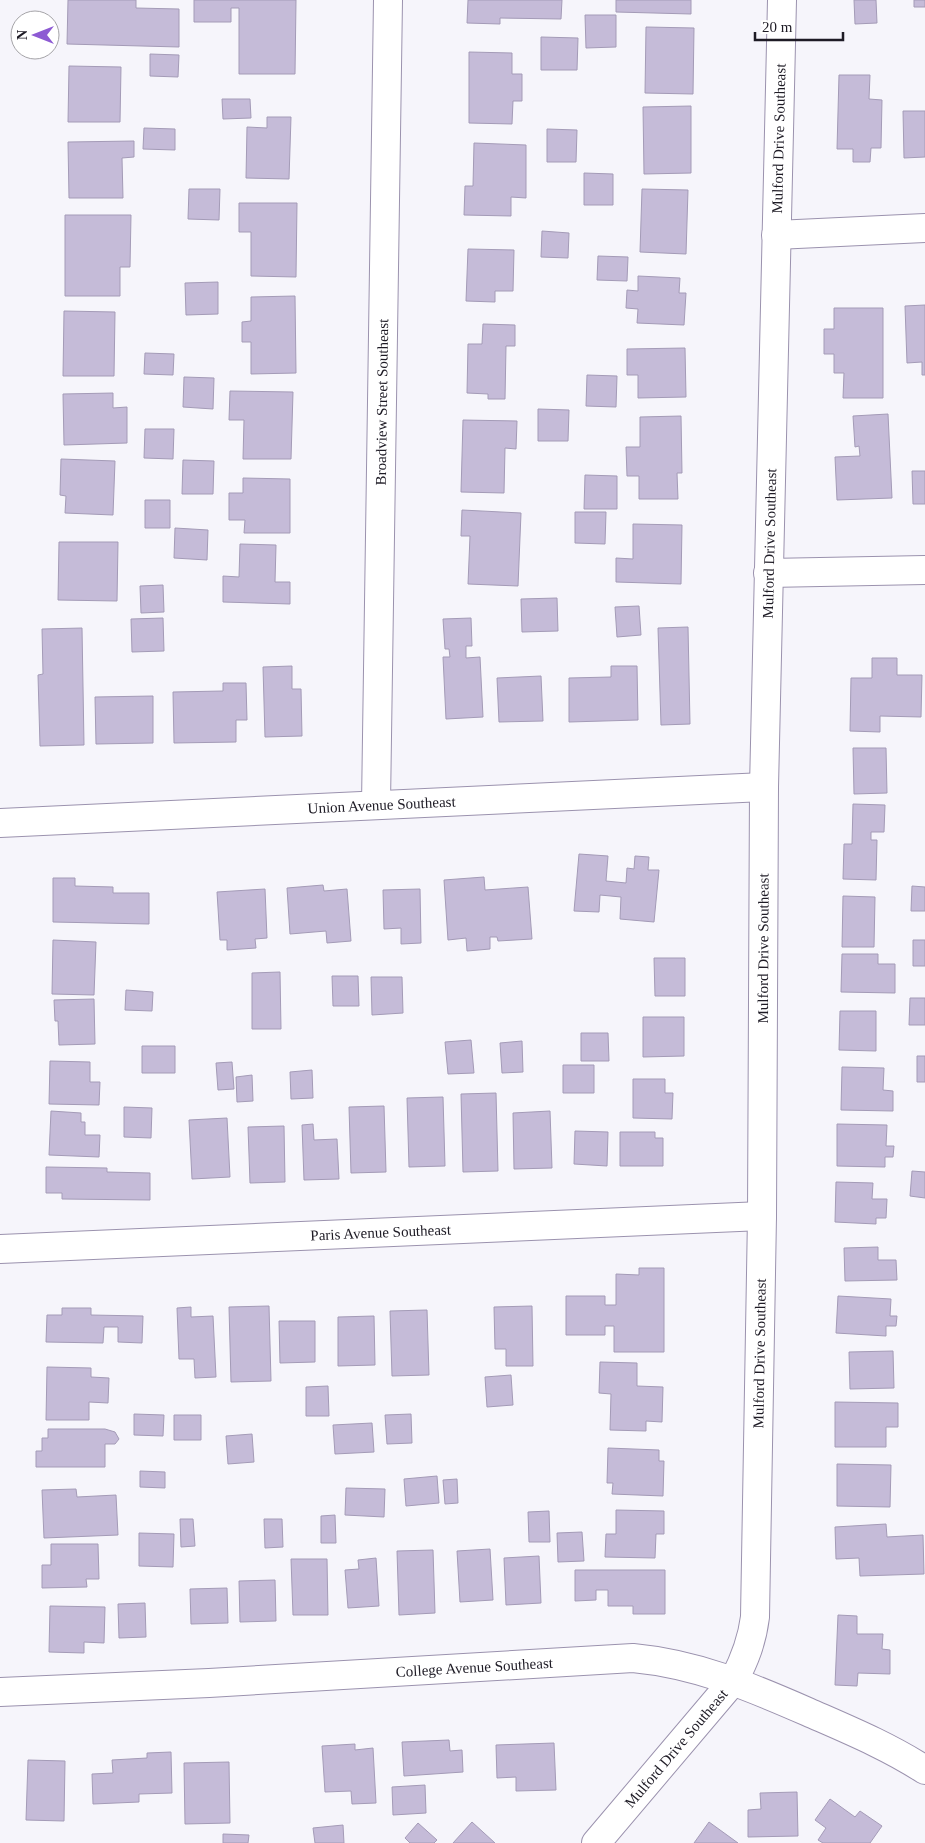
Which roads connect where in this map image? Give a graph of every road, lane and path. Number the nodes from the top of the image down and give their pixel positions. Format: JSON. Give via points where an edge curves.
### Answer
{"nodes":[{"id":1,"x":388,"y":0,"type":"edge"},
{"id":2,"x":782,"y":0,"type":"edge"},
{"id":3,"x":925,"y":228,"type":"edge"},
{"id":4,"x":776,"y":235,"type":"junction"},
{"id":5,"x":925,"y":570,"type":"edge"},
{"id":6,"x":768,"y":574,"type":"junction"},
{"id":7,"x":764,"y":786,"type":"junction"},
{"id":8,"x":376,"y":804,"type":"junction"},
{"id":9,"x":0,"y":823,"type":"edge"},
{"id":10,"x":762,"y":1216,"type":"junction"},
{"id":11,"x":0,"y":1249,"type":"edge"},
{"id":12,"x":734,"y":1680,"type":"junction"},
{"id":13,"x":0,"y":1692,"type":"edge"},
{"id":14,"x":925,"y":1770,"type":"edge"},
{"id":15,"x":596,"y":1843,"type":"edge"}],
"edges":[{"from":1,"to":8,"type":"street","name":"Broadview Street Southeast"},
{"from":2,"to":4,"type":"street","name":"Mulford Drive Southeast"},
{"from":3,"to":4,"type":"street"},
{"from":4,"to":6,"type":"street","name":"Mulford Drive Southeast"},
{"from":5,"to":6,"type":"street"},
{"from":6,"to":7,"type":"street","name":"Mulford Drive Southeast"},
{"from":7,"to":8,"type":"street","name":"Union Avenue Southeast"},
{"from":7,"to":10,"type":"street","name":"Mulford Drive Southeast"},
{"from":8,"to":9,"type":"street","name":"Union Avenue Southeast"},
{"from":10,"to":11,"type":"street","name":"Paris Avenue Southeast"},
{"from":10,"to":12,"type":"street","name":"Mulford Drive Southeast","via":[[755,1617],[746,1658]]},
{"from":12,"to":13,"type":"street","name":"College Avenue Southeast","via":[[680,1664],[634,1658]]},
{"from":12,"to":14,"type":"street","name":"College Avenue Southeast","via":[[891,1748]]},
{"from":12,"to":15,"type":"street","name":"Mulford Drive Southeast"}]}
